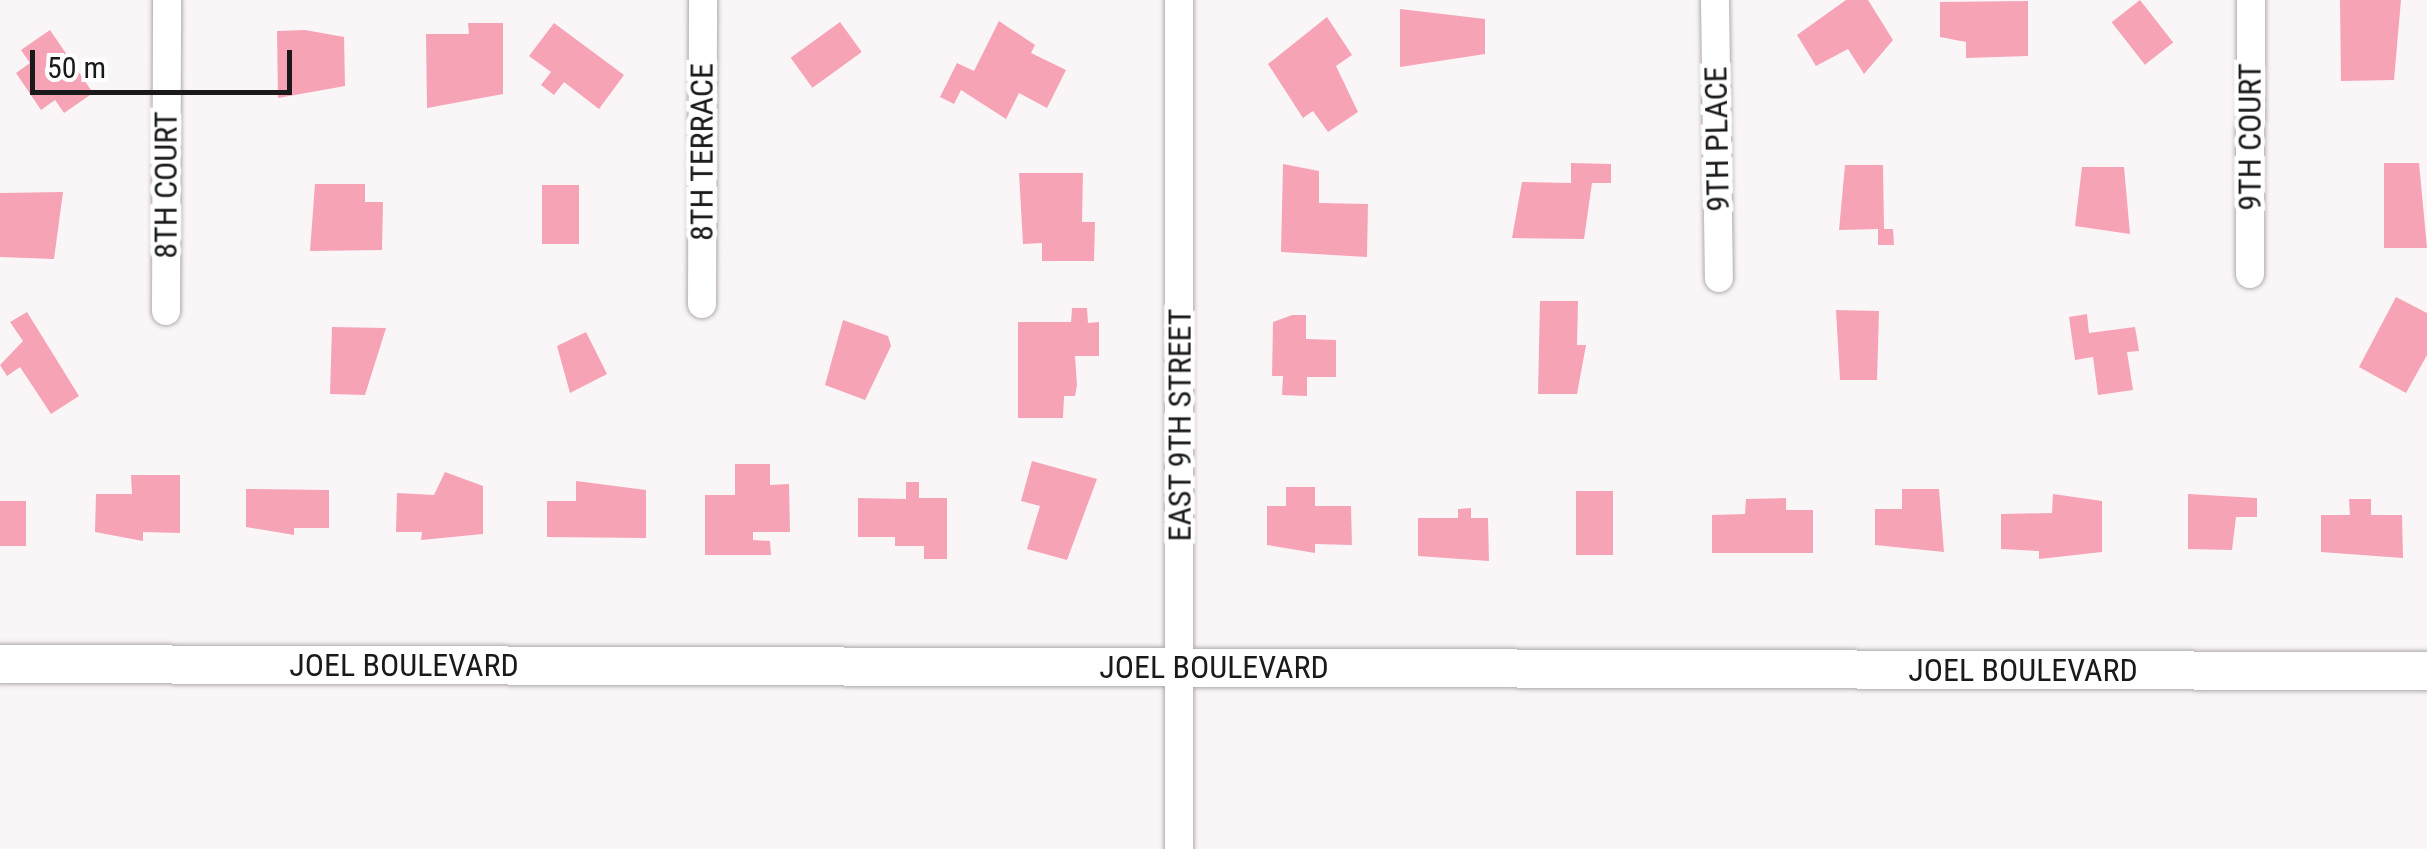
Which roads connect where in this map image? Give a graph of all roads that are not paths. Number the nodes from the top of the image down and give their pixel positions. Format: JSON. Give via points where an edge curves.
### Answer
{"nodes":[{"id":1,"x":167,"y":0,"type":"edge"},
{"id":2,"x":703,"y":0,"type":"edge"},
{"id":3,"x":1179,"y":0,"type":"edge"},
{"id":4,"x":1715,"y":0,"type":"edge"},
{"id":5,"x":2251,"y":0,"type":"edge"},
{"id":6,"x":2250,"y":274,"type":"dead end"},
{"id":7,"x":1719,"y":278,"type":"dead end"},
{"id":8,"x":702,"y":304,"type":"dead end"},
{"id":9,"x":166,"y":310,"type":"dead end"},
{"id":10,"x":0,"y":664,"type":"edge"},
{"id":11,"x":1181,"y":666,"type":"junction"},
{"id":12,"x":2427,"y":671,"type":"edge"},
{"id":13,"x":1179,"y":849,"type":"edge"}],
"edges":[{"from":1,"to":9,"type":"street","name":"8TH COURT"},
{"from":2,"to":8,"type":"street","name":"8TH TERRACE"},
{"from":3,"to":11,"type":"street","name":"EAST 9TH STREET"},
{"from":4,"to":7,"type":"street","name":"9TH PLACE"},
{"from":5,"to":6,"type":"street","name":"9TH COURT"},
{"from":10,"to":11,"type":"main road","name":"JOEL BOULEVARD"},
{"from":11,"to":12,"type":"main road","name":"JOEL BOULEVARD"},
{"from":11,"to":13,"type":"street","name":"EAST 9TH STREET"}]}
